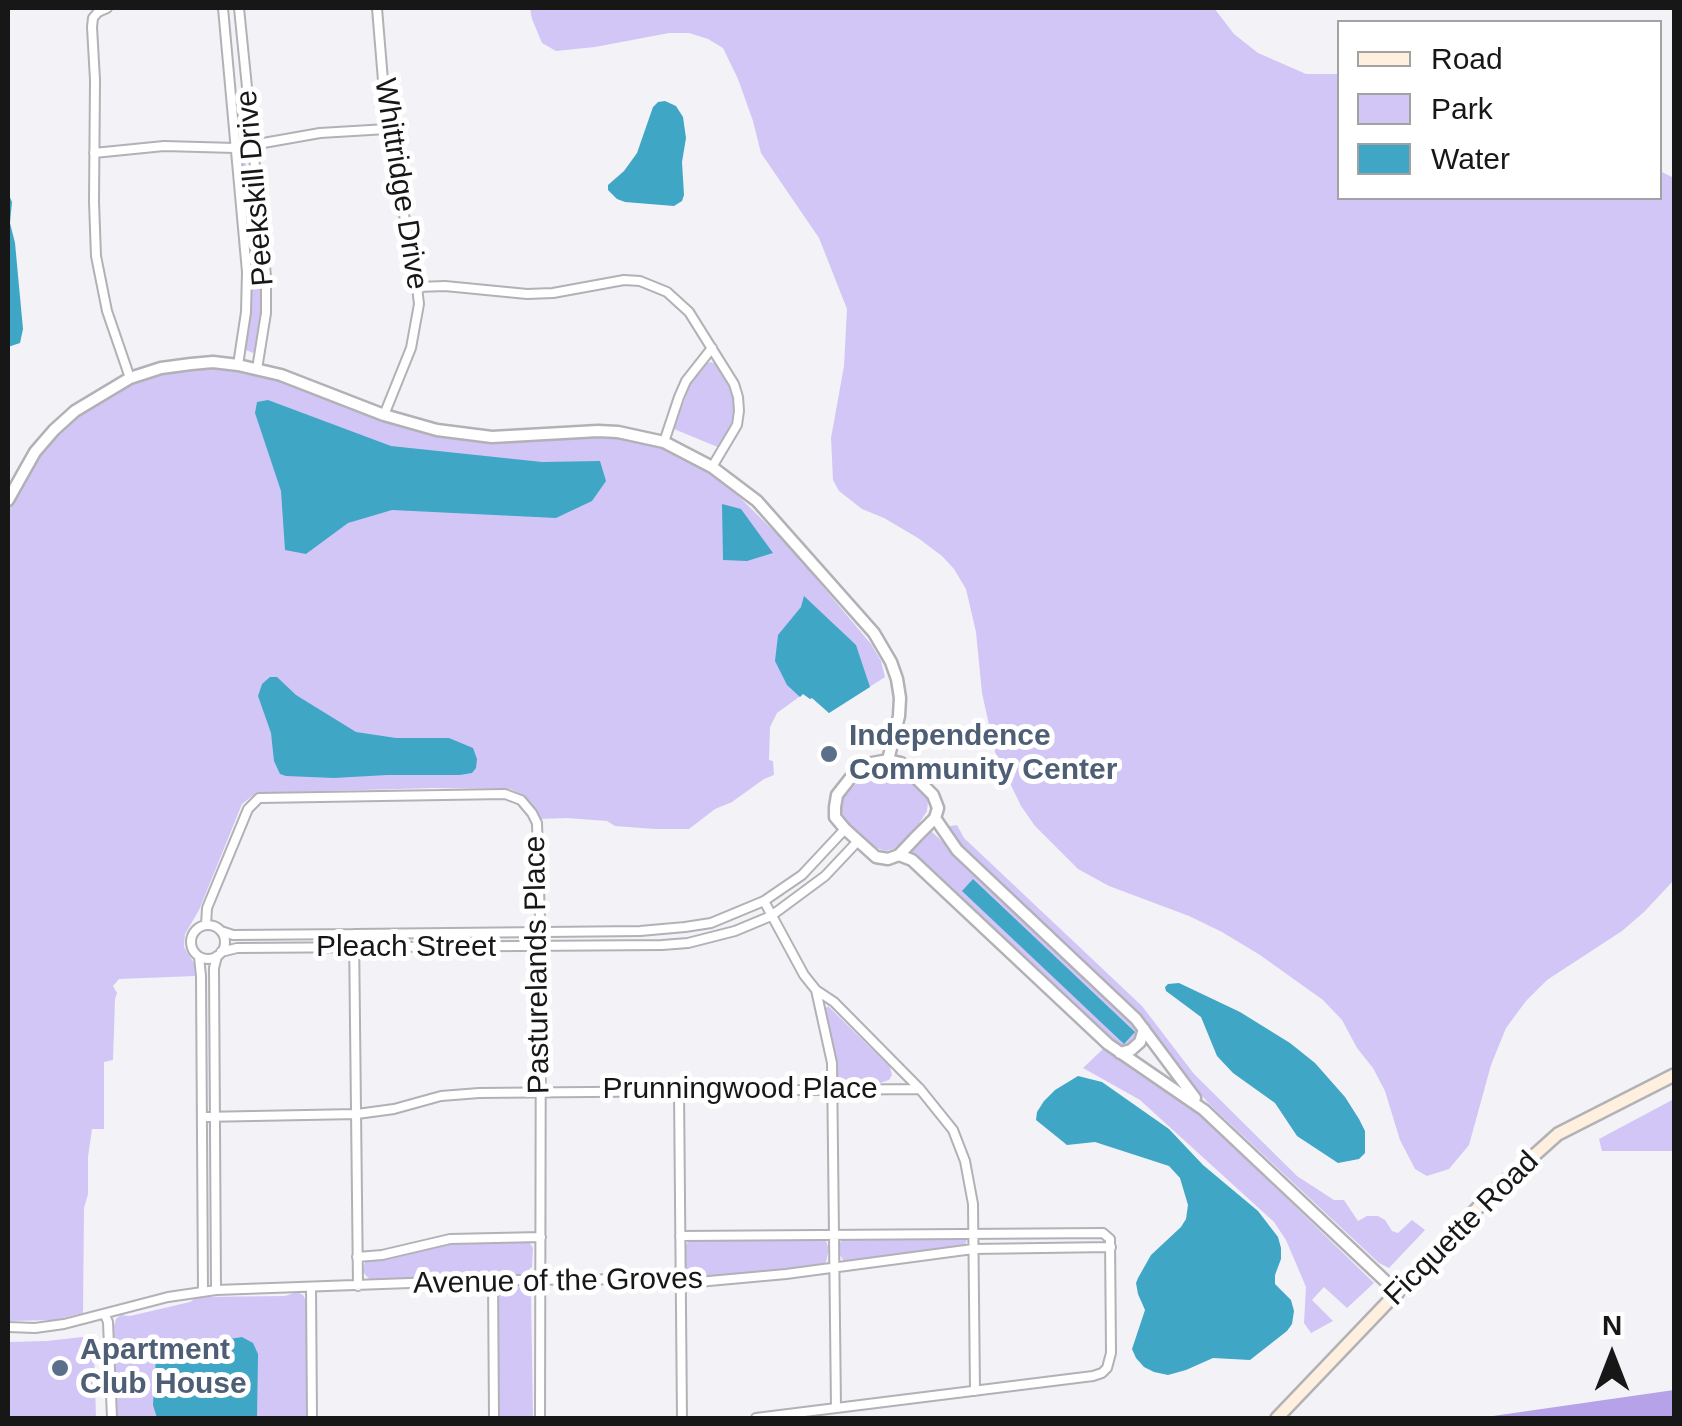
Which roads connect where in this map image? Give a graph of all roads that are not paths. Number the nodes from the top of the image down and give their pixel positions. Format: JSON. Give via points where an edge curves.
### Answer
{"nodes":[{"id":1,"x":108,"y":8,"type":"edge"},
{"id":2,"x":222,"y":8,"type":"edge"},
{"id":3,"x":239,"y":8,"type":"edge"},
{"id":4,"x":377,"y":8,"type":"edge"},
{"id":5,"x":387,"y":128,"type":"junction"},
{"id":6,"x":252,"y":146,"type":"junction"},
{"id":7,"x":236,"y":148,"type":"junction"},
{"id":8,"x":94,"y":153,"type":"junction"},
{"id":9,"x":418,"y":287,"type":"junction"},
{"id":10,"x":712,"y":348,"type":"junction"},
{"id":11,"x":238,"y":365,"type":"junction"},
{"id":12,"x":257,"y":369,"type":"junction"},
{"id":13,"x":130,"y":378,"type":"junction"},
{"id":14,"x":384,"y":415,"type":"junction"},
{"id":15,"x":664,"y":442,"type":"junction"},
{"id":16,"x":712,"y":466,"type":"junction"},
{"id":17,"x":8,"y":500,"type":"edge"},
{"id":18,"x":888,"y":760,"type":"junction"},
{"id":19,"x":935,"y":818,"type":"junction"},
{"id":20,"x":846,"y":829,"type":"junction"},
{"id":21,"x":858,"y":840,"type":"junction"},
{"id":22,"x":899,"y":855,"type":"junction"},
{"id":23,"x":764,"y":901,"type":"junction"},
{"id":24,"x":772,"y":916,"type":"junction"},
{"id":25,"x":206,"y":925,"type":"junction"},
{"id":26,"x":221,"y":931,"type":"junction"},
{"id":27,"x":539,"y":932,"type":"junction"},
{"id":28,"x":354,"y":934,"type":"junction"},
{"id":29,"x":541,"y":946,"type":"junction"},
{"id":30,"x":354,"y":948,"type":"junction"},
{"id":31,"x":219,"y":954,"type":"junction"},
{"id":32,"x":199,"y":956,"type":"junction"},
{"id":33,"x":816,"y":990,"type":"junction"},
{"id":34,"x":1144,"y":1029,"type":"junction"},
{"id":35,"x":1120,"y":1054,"type":"junction"},
{"id":36,"x":1674,"y":1075,"type":"edge"},
{"id":37,"x":920,"y":1088,"type":"junction"},
{"id":38,"x":832,"y":1089,"type":"junction"},
{"id":39,"x":679,"y":1090,"type":"junction"},
{"id":40,"x":541,"y":1092,"type":"junction"},
{"id":41,"x":1204,"y":1110,"type":"junction"},
{"id":42,"x":357,"y":1114,"type":"junction"},
{"id":43,"x":202,"y":1117,"type":"junction"},
{"id":44,"x":215,"y":1117,"type":"junction"},
{"id":45,"x":834,"y":1234,"type":"junction"},
{"id":46,"x":973,"y":1234,"type":"junction"},
{"id":47,"x":680,"y":1236,"type":"junction"},
{"id":48,"x":541,"y":1237,"type":"junction"},
{"id":49,"x":1111,"y":1246,"type":"junction"},
{"id":50,"x":973,"y":1248,"type":"junction"},
{"id":51,"x":358,"y":1258,"type":"junction"},
{"id":52,"x":834,"y":1267,"type":"junction"},
{"id":53,"x":493,"y":1280,"type":"junction"},
{"id":54,"x":539,"y":1280,"type":"junction"},
{"id":55,"x":681,"y":1281,"type":"junction"},
{"id":56,"x":358,"y":1286,"type":"junction"},
{"id":57,"x":311,"y":1288,"type":"junction"},
{"id":58,"x":216,"y":1290,"type":"junction"},
{"id":59,"x":203,"y":1292,"type":"junction"},
{"id":60,"x":1398,"y":1293,"type":"junction"},
{"id":61,"x":105,"y":1314,"type":"junction"},
{"id":62,"x":8,"y":1327,"type":"edge"},
{"id":63,"x":975,"y":1391,"type":"junction"},
{"id":64,"x":836,"y":1408,"type":"junction"},
{"id":65,"x":112,"y":1418,"type":"edge"},
{"id":66,"x":312,"y":1418,"type":"edge"},
{"id":67,"x":494,"y":1418,"type":"edge"},
{"id":68,"x":540,"y":1418,"type":"edge"},
{"id":69,"x":682,"y":1418,"type":"edge"},
{"id":70,"x":756,"y":1418,"type":"edge"},
{"id":71,"x":1278,"y":1418,"type":"edge"}],
"edges":[{"from":1,"to":8,"type":"street","via":[[93,18]]},
{"from":2,"to":7,"type":"street","name":"Peekskill Drive"},
{"from":3,"to":6,"type":"street","name":"Peekskill Drive"},
{"from":4,"to":5,"type":"street","name":"Whittridge Drive"},
{"from":5,"to":6,"type":"street"},
{"from":5,"to":9,"type":"street","name":"Whittridge Drive"},
{"from":6,"to":7,"type":"street"},
{"from":6,"to":12,"type":"street","name":"Peekskill Drive","via":[[267,298]]},
{"from":7,"to":8,"type":"street"},
{"from":7,"to":11,"type":"street","name":"Peekskill Drive","via":[[248,294]]},
{"from":8,"to":13,"type":"street","via":[[100,279]]},
{"from":9,"to":10,"type":"street","via":[[527,294],[640,281],[679,300]]},
{"from":9,"to":14,"type":"street","name":"Whittridge Drive","via":[[410,348]]},
{"from":10,"to":15,"type":"street","via":[[686,381]]},
{"from":10,"to":16,"type":"street","via":[[734,384],[740,410]]},
{"from":11,"to":12,"type":"street"},
{"from":11,"to":13,"type":"street","via":[[191,364]]},
{"from":12,"to":14,"type":"street"},
{"from":13,"to":17,"type":"street","via":[[54,430]]},
{"from":14,"to":15,"type":"street","via":[[479,436],[598,431]]},
{"from":15,"to":16,"type":"street"},
{"from":16,"to":18,"type":"street","via":[[756,501],[874,633],[891,662],[900,698]]},
{"from":18,"to":19,"type":"street","via":[[901,763],[933,795]]},
{"from":18,"to":20,"type":"street","via":[[872,762],[837,795],[835,816]]},
{"from":19,"to":22,"type":"street"},
{"from":19,"to":34,"type":"street","via":[[957,850]]},
{"from":20,"to":21,"type":"street"},
{"from":20,"to":23,"type":"street","name":"Pleach Street","via":[[802,875]]},
{"from":21,"to":22,"type":"street","via":[[876,857]]},
{"from":21,"to":24,"type":"street","name":"Pleach Street","via":[[825,876]]},
{"from":22,"to":35,"type":"street"},
{"from":23,"to":24,"type":"street"},
{"from":23,"to":27,"type":"street","name":"Pleach Street","via":[[686,927]]},
{"from":24,"to":29,"type":"street","name":"Pleach Street","via":[[688,943]]},
{"from":24,"to":33,"type":"street"},
{"from":25,"to":26,"type":"street"},
{"from":25,"to":27,"type":"street","name":"Pasturelands Place","via":[[248,809],[259,798],[504,794],[527,806],[537,823]]},
{"from":25,"to":32,"type":"street","via":[[191,938]]},
{"from":26,"to":28,"type":"street","name":"Pleach Street"},
{"from":26,"to":31,"type":"street"},
{"from":27,"to":28,"type":"street","name":"Pleach Street"},
{"from":27,"to":29,"type":"street","name":"Pasturelands Place"},
{"from":28,"to":30,"type":"street"},
{"from":29,"to":30,"type":"street","name":"Pleach Street"},
{"from":29,"to":40,"type":"street","name":"Pasturelands Place"},
{"from":30,"to":31,"type":"street","name":"Pleach Street","via":[[236,948]]},
{"from":30,"to":42,"type":"street"},
{"from":31,"to":32,"type":"street"},
{"from":31,"to":44,"type":"street"},
{"from":32,"to":43,"type":"street"},
{"from":33,"to":37,"type":"street"},
{"from":33,"to":38,"type":"street"},
{"from":34,"to":35,"type":"street","via":[[1140,1042]]},
{"from":34,"to":41,"type":"street"},
{"from":35,"to":41,"type":"street"},
{"from":36,"to":60,"type":"main road","name":"Ficquette Road","via":[[1558,1134]]},
{"from":37,"to":38,"type":"street","name":"Prunningwood Place"},
{"from":37,"to":46,"type":"street","via":[[953,1130],[965,1161]]},
{"from":38,"to":39,"type":"street","name":"Prunningwood Place"},
{"from":38,"to":45,"type":"street"},
{"from":39,"to":40,"type":"street","name":"Prunningwood Place"},
{"from":39,"to":47,"type":"street"},
{"from":40,"to":42,"type":"street","name":"Prunningwood Place","via":[[459,1093]]},
{"from":40,"to":48,"type":"street","name":"Pasturelands Place"},
{"from":41,"to":60,"type":"street"},
{"from":42,"to":44,"type":"street","name":"Prunningwood Place"},
{"from":42,"to":51,"type":"street"},
{"from":43,"to":44,"type":"street","name":"Prunningwood Place"},
{"from":43,"to":59,"type":"street"},
{"from":44,"to":58,"type":"street"},
{"from":45,"to":46,"type":"street","name":"Avenue of the Groves"},
{"from":45,"to":47,"type":"street","name":"Avenue of the Groves"},
{"from":45,"to":52,"type":"street"},
{"from":46,"to":49,"type":"street","name":"Avenue of the Groves","via":[[1103,1233]]},
{"from":46,"to":50,"type":"street"},
{"from":47,"to":55,"type":"street"},
{"from":48,"to":51,"type":"street","via":[[450,1239]]},
{"from":48,"to":54,"type":"street","name":"Pasturelands Place"},
{"from":49,"to":50,"type":"street","name":"Avenue of the Groves"},
{"from":49,"to":63,"type":"street","name":"Avenue of the Groves","via":[[1107,1368],[1093,1376]]},
{"from":50,"to":52,"type":"street","name":"Avenue of the Groves"},
{"from":50,"to":63,"type":"street"},
{"from":51,"to":56,"type":"street"},
{"from":52,"to":55,"type":"street","name":"Avenue of the Groves"},
{"from":52,"to":64,"type":"street"},
{"from":53,"to":54,"type":"street","name":"Avenue of the Groves"},
{"from":53,"to":56,"type":"street","name":"Avenue of the Groves"},
{"from":53,"to":67,"type":"street"},
{"from":54,"to":55,"type":"street","name":"Avenue of the Groves"},
{"from":54,"to":68,"type":"street","name":"Pasturelands Place"},
{"from":55,"to":69,"type":"street"},
{"from":56,"to":57,"type":"street","name":"Avenue of the Groves"},
{"from":57,"to":58,"type":"street","name":"Avenue of the Groves"},
{"from":57,"to":66,"type":"street"},
{"from":58,"to":59,"type":"street","name":"Avenue of the Groves"},
{"from":59,"to":61,"type":"street","name":"Avenue of the Groves"},
{"from":60,"to":71,"type":"main road","name":"Ficquette Road"},
{"from":61,"to":62,"type":"street","name":"Avenue of the Groves"},
{"from":61,"to":65,"type":"street"},
{"from":63,"to":64,"type":"street","name":"Avenue of the Groves"},
{"from":64,"to":70,"type":"street","name":"Avenue of the Groves"}]}
